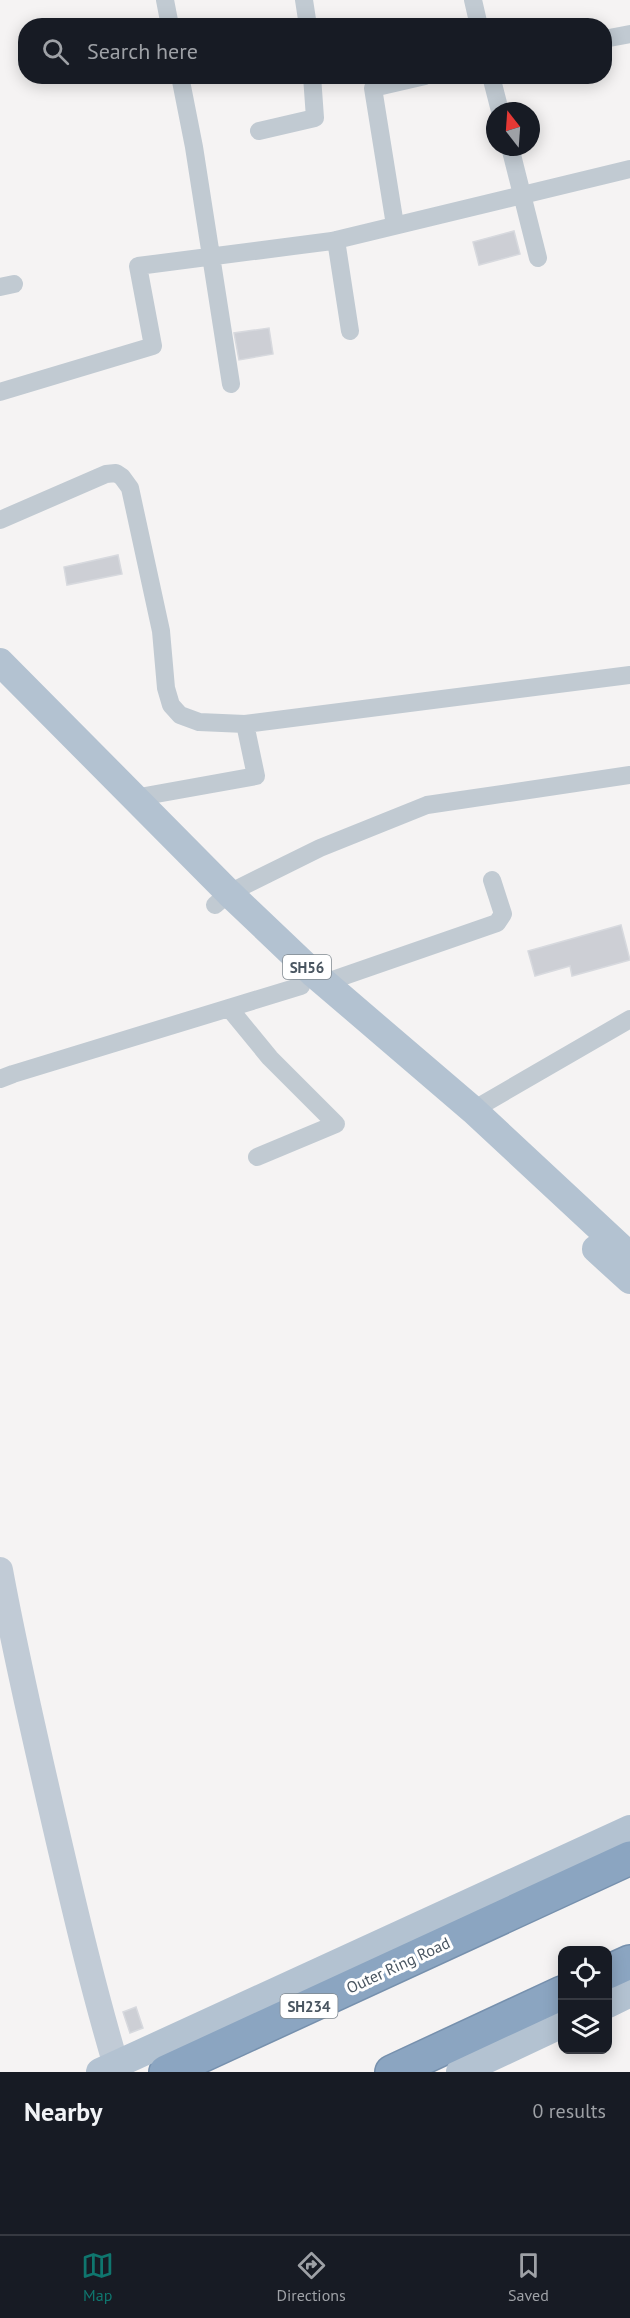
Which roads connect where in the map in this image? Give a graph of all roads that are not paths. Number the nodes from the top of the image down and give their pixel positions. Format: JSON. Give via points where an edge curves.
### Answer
{"nodes":[{"id":1,"x":165,"y":0,"type":"edge"},
{"id":2,"x":304,"y":0,"type":"edge"},
{"id":3,"x":473,"y":0,"type":"edge"},
{"id":4,"x":168,"y":18,"type":"edge"},
{"id":5,"x":307,"y":18,"type":"edge"},
{"id":6,"x":477,"y":18,"type":"edge"},
{"id":7,"x":630,"y":34,"type":"edge"},
{"id":8,"x":612,"y":37,"type":"edge"},
{"id":9,"x":181,"y":84,"type":"edge"},
{"id":10,"x":313,"y":84,"type":"edge"},
{"id":11,"x":390,"y":84,"type":"edge"},
{"id":12,"x":493,"y":84,"type":"edge"},
{"id":13,"x":498,"y":102,"type":"edge"},
{"id":14,"x":259,"y":131,"type":"dead end"},
{"id":15,"x":512,"y":156,"type":"edge"},
{"id":16,"x":630,"y":169,"type":"edge"},
{"id":17,"x":522,"y":194,"type":"junction"},
{"id":18,"x":395,"y":225,"type":"junction"},
{"id":19,"x":336,"y":240,"type":"junction"},
{"id":20,"x":212,"y":256,"type":"junction"},
{"id":21,"x":538,"y":258,"type":"dead end"},
{"id":22,"x":350,"y":331,"type":"dead end"},
{"id":23,"x":231,"y":384,"type":"dead end"},
{"id":24,"x":0,"y":392,"type":"edge"},
{"id":25,"x":0,"y":520,"type":"edge"},
{"id":26,"x":0,"y":662,"type":"edge"},
{"id":27,"x":630,"y":675,"type":"edge"},
{"id":28,"x":0,"y":688,"type":"edge"},
{"id":29,"x":245,"y":724,"type":"junction"},
{"id":30,"x":630,"y":775,"type":"edge"},
{"id":31,"x":134,"y":798,"type":"junction"},
{"id":32,"x":492,"y":880,"type":"dead end"},
{"id":33,"x":222,"y":899,"type":"junction"},
{"id":34,"x":313,"y":984,"type":"junction"},
{"id":35,"x":229,"y":1008,"type":"junction"},
{"id":36,"x":630,"y":1019,"type":"edge"},
{"id":37,"x":0,"y":1080,"type":"edge"},
{"id":38,"x":473,"y":1110,"type":"junction"},
{"id":39,"x":257,"y":1156,"type":"dead end"},
{"id":40,"x":627,"y":1250,"type":"edge"},
{"id":41,"x":630,"y":1280,"type":"edge"},
{"id":42,"x":0,"y":1570,"type":"edge"},
{"id":43,"x":630,"y":1829,"type":"edge"},
{"id":44,"x":630,"y":1858,"type":"edge"},
{"id":45,"x":630,"y":1962,"type":"edge"},
{"id":46,"x":612,"y":1970,"type":"edge"},
{"id":47,"x":630,"y":1993,"type":"edge"},
{"id":48,"x":558,"y":1995,"type":"edge"},
{"id":49,"x":612,"y":2002,"type":"edge"},
{"id":50,"x":630,"y":2007,"type":"edge"},
{"id":51,"x":612,"y":2012,"type":"edge"},
{"id":52,"x":558,"y":2026,"type":"edge"},
{"id":53,"x":454,"y":2059,"type":"edge"},
{"id":54,"x":112,"y":2070,"type":"edge"},
{"id":55,"x":166,"y":2072,"type":"edge"},
{"id":56,"x":392,"y":2072,"type":"edge"}],
"edges":[{"from":1,"to":4,"type":"street"},
{"from":2,"to":5,"type":"street"},
{"from":3,"to":6,"type":"street"},
{"from":7,"to":8,"type":"street"},
{"from":9,"to":20,"type":"street"},
{"from":10,"to":14,"type":"street","via":[[315,118]]},
{"from":11,"to":18,"type":"street","via":[[373,88]]},
{"from":12,"to":13,"type":"street"},
{"from":15,"to":17,"type":"street"},
{"from":16,"to":17,"type":"street"},
{"from":17,"to":18,"type":"street"},
{"from":17,"to":21,"type":"street"},
{"from":18,"to":19,"type":"street"},
{"from":19,"to":20,"type":"street"},
{"from":19,"to":22,"type":"street"},
{"from":20,"to":23,"type":"street"},
{"from":20,"to":24,"type":"street","via":[[138,266],[153,346]]},
{"from":25,"to":29,"type":"street","via":[[106,474],[122,477],[130,488],[161,631],[171,705],[180,716],[199,722]]},
{"from":26,"to":31,"type":"main road","number":"SH56"},
{"from":27,"to":29,"type":"street"},
{"from":28,"to":33,"type":"main road","number":"SH56"},
{"from":29,"to":31,"type":"street","via":[[256,776]]},
{"from":30,"to":33,"type":"street","via":[[427,805],[320,848]]},
{"from":31,"to":33,"type":"main road","number":"SH56"},
{"from":32,"to":34,"type":"street","via":[[503,914],[497,923]]},
{"from":33,"to":34,"type":"main road","number":"SH56"},
{"from":34,"to":35,"type":"street"},
{"from":34,"to":38,"type":"main road","number":"SH56"},
{"from":34,"to":41,"type":"main road","number":"SH56"},
{"from":35,"to":37,"type":"street"},
{"from":35,"to":39,"type":"street","via":[[270,1058],[336,1124]]},
{"from":36,"to":38,"type":"street"},
{"from":38,"to":40,"type":"main road","number":"SH56"},
{"from":42,"to":54,"type":"street","via":[[16,1656]]},
{"from":43,"to":54,"type":"main road"},
{"from":44,"to":55,"type":"highway","name":"Outer Ring Road","number":"SH234"},
{"from":45,"to":46,"type":"highway"},
{"from":47,"to":49,"type":"main road"},
{"from":48,"to":53,"type":"highway"},
{"from":50,"to":51,"type":"main road"},
{"from":52,"to":53,"type":"main road"},
{"from":53,"to":56,"type":"highway"}]}
